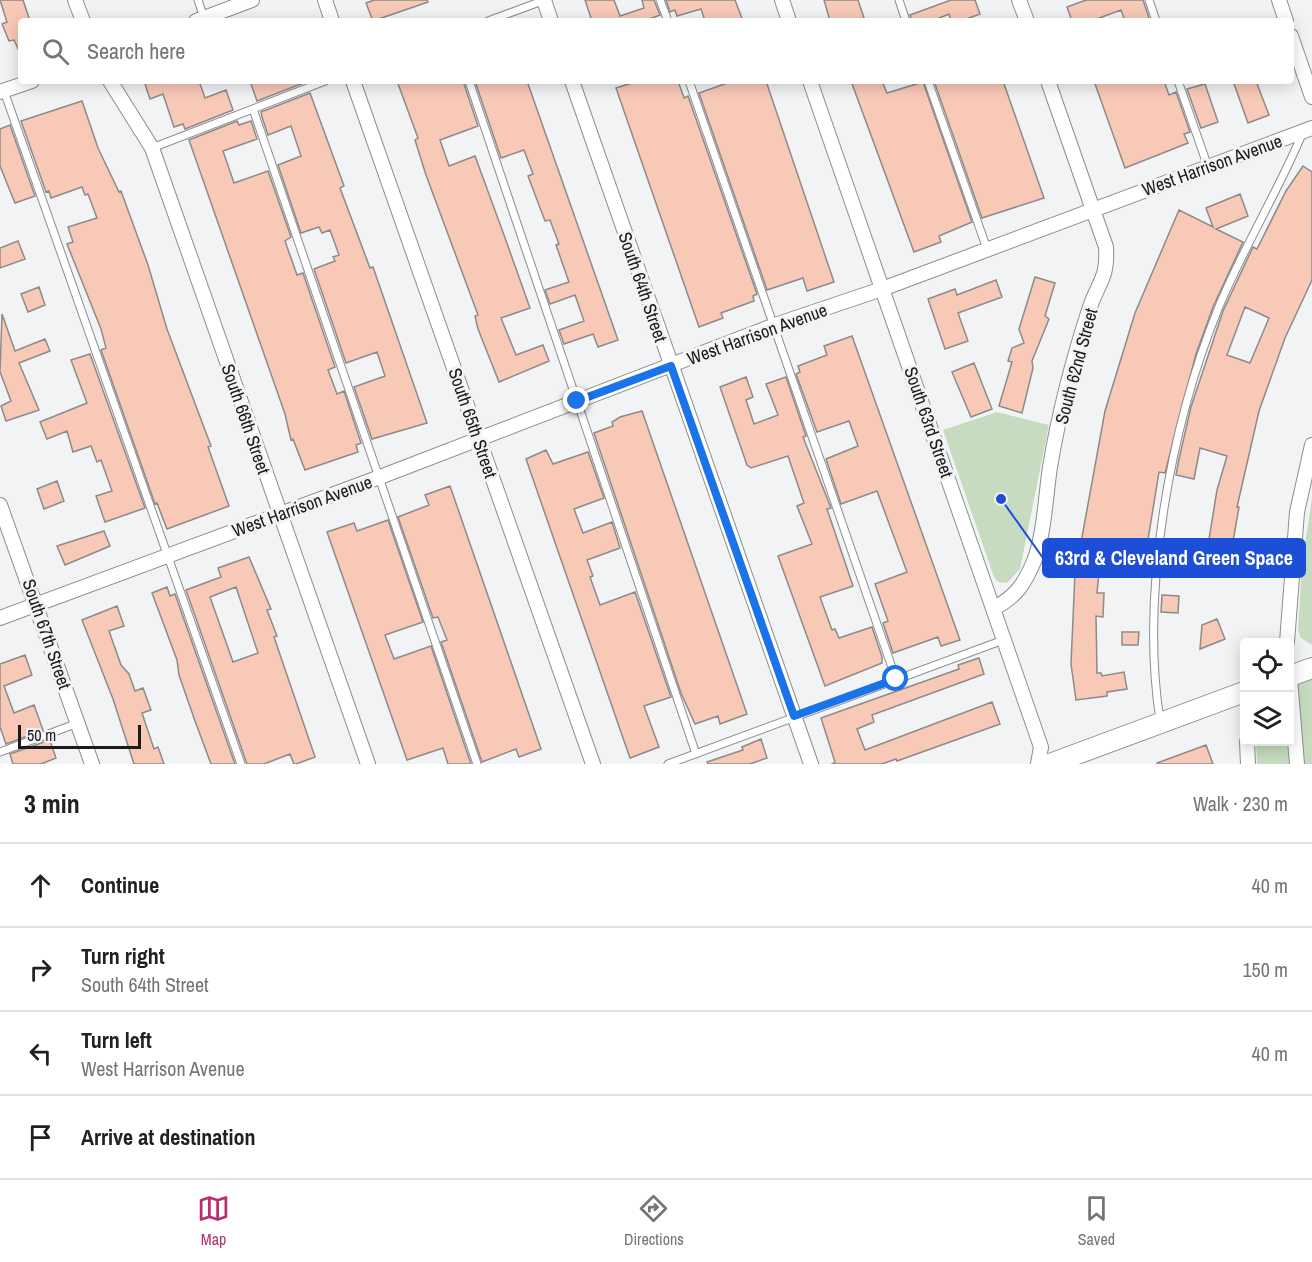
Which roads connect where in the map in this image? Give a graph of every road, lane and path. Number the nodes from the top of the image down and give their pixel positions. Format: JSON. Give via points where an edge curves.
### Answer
{"nodes":[{"id":1,"x":75,"y":0,"type":"edge"},
{"id":2,"x":198,"y":0,"type":"edge"},
{"id":3,"x":252,"y":0,"type":"edge"},
{"id":4,"x":325,"y":0,"type":"edge"},
{"id":5,"x":544,"y":0,"type":"edge"},
{"id":6,"x":660,"y":0,"type":"edge"},
{"id":7,"x":782,"y":0,"type":"edge"},
{"id":8,"x":899,"y":0,"type":"edge"},
{"id":9,"x":1019,"y":0,"type":"edge"},
{"id":10,"x":1149,"y":0,"type":"edge"},
{"id":11,"x":1279,"y":0,"type":"edge"},
{"id":12,"x":82,"y":18,"type":"edge"},
{"id":13,"x":200,"y":18,"type":"edge"},
{"id":14,"x":205,"y":18,"type":"edge"},
{"id":15,"x":331,"y":18,"type":"edge"},
{"id":16,"x":496,"y":18,"type":"edge"},
{"id":17,"x":550,"y":18,"type":"edge"},
{"id":18,"x":667,"y":18,"type":"edge"},
{"id":19,"x":788,"y":18,"type":"edge"},
{"id":20,"x":905,"y":18,"type":"edge"},
{"id":21,"x":1026,"y":18,"type":"edge"},
{"id":22,"x":1155,"y":18,"type":"edge"},
{"id":23,"x":1285,"y":18,"type":"edge"},
{"id":24,"x":1294,"y":45,"type":"edge"},
{"id":25,"x":23,"y":84,"type":"edge"},
{"id":26,"x":112,"y":84,"type":"edge"},
{"id":27,"x":317,"y":84,"type":"edge"},
{"id":28,"x":354,"y":84,"type":"edge"},
{"id":29,"x":470,"y":84,"type":"edge"},
{"id":30,"x":573,"y":84,"type":"edge"},
{"id":31,"x":690,"y":84,"type":"edge"},
{"id":32,"x":811,"y":84,"type":"edge"},
{"id":33,"x":929,"y":84,"type":"edge"},
{"id":34,"x":1049,"y":84,"type":"edge"},
{"id":35,"x":1179,"y":84,"type":"edge"},
{"id":36,"x":2,"y":91,"type":"edge"},
{"id":37,"x":1312,"y":97,"type":"edge"},
{"id":38,"x":253,"y":109,"type":"junction"},
{"id":39,"x":1307,"y":130,"type":"edge"},
{"id":40,"x":152,"y":148,"type":"junction"},
{"id":41,"x":1208,"y":167,"type":"junction"},
{"id":42,"x":1094,"y":209,"type":"junction"},
{"id":43,"x":987,"y":249,"type":"junction"},
{"id":44,"x":882,"y":289,"type":"junction"},
{"id":45,"x":775,"y":325,"type":"junction"},
{"id":46,"x":671,"y":366,"type":"junction"},
{"id":47,"x":577,"y":401,"type":"junction"},
{"id":48,"x":479,"y":438,"type":"junction"},
{"id":49,"x":1312,"y":445,"type":"edge"},
{"id":50,"x":380,"y":477,"type":"junction"},
{"id":51,"x":0,"y":505,"type":"edge"},
{"id":52,"x":279,"y":514,"type":"junction"},
{"id":53,"x":168,"y":555,"type":"junction"},
{"id":54,"x":36,"y":604,"type":"junction"},
{"id":55,"x":994,"y":608,"type":"junction"},
{"id":56,"x":0,"y":618,"type":"edge"},
{"id":57,"x":1287,"y":638,"type":"edge"},
{"id":58,"x":1006,"y":639,"type":"junction"},
{"id":59,"x":1312,"y":668,"type":"edge"},
{"id":60,"x":1294,"y":676,"type":"edge"},
{"id":61,"x":896,"y":679,"type":"junction"},
{"id":62,"x":1291,"y":692,"type":"edge"},
{"id":63,"x":1240,"y":693,"type":"edge"},
{"id":64,"x":794,"y":716,"type":"junction"},
{"id":65,"x":78,"y":723,"type":"junction"},
{"id":66,"x":1160,"y":723,"type":"junction"},
{"id":67,"x":1247,"y":746,"type":"edge"},
{"id":68,"x":0,"y":752,"type":"edge"},
{"id":69,"x":696,"y":754,"type":"junction"},
{"id":70,"x":92,"y":764,"type":"edge"},
{"id":71,"x":241,"y":764,"type":"edge"},
{"id":72,"x":368,"y":764,"type":"edge"},
{"id":73,"x":477,"y":764,"type":"edge"},
{"id":74,"x":593,"y":764,"type":"edge"},
{"id":75,"x":668,"y":764,"type":"edge"},
{"id":76,"x":811,"y":764,"type":"edge"},
{"id":77,"x":1038,"y":764,"type":"edge"},
{"id":78,"x":1050,"y":764,"type":"edge"},
{"id":79,"x":1248,"y":764,"type":"edge"},
{"id":80,"x":1297,"y":764,"type":"edge"}],
"edges":[{"from":1,"to":12,"type":"street"},
{"from":2,"to":13,"type":"lane"},
{"from":3,"to":14,"type":"street"},
{"from":4,"to":15,"type":"street"},
{"from":5,"to":16,"type":"lane"},
{"from":5,"to":17,"type":"street"},
{"from":6,"to":18,"type":"lane"},
{"from":7,"to":19,"type":"street"},
{"from":8,"to":20,"type":"lane"},
{"from":9,"to":21,"type":"street"},
{"from":10,"to":22,"type":"lane"},
{"from":11,"to":23,"type":"street"},
{"from":24,"to":37,"type":"street"},
{"from":25,"to":36,"type":"street"},
{"from":26,"to":40,"type":"street","name":"South 66th Street"},
{"from":27,"to":38,"type":"lane"},
{"from":28,"to":48,"type":"street","name":"South 65th Street"},
{"from":29,"to":47,"type":"lane"},
{"from":30,"to":46,"type":"street","name":"South 64th Street"},
{"from":31,"to":45,"type":"lane"},
{"from":32,"to":44,"type":"street","name":"South 63rd Street"},
{"from":33,"to":43,"type":"lane"},
{"from":34,"to":42,"type":"street","name":"South 62nd Street"},
{"from":35,"to":41,"type":"lane"},
{"from":36,"to":53,"type":"lane"},
{"from":38,"to":40,"type":"lane"},
{"from":38,"to":50,"type":"lane"},
{"from":39,"to":41,"type":"street","name":"West Harrison Avenue"},
{"from":39,"to":66,"type":"lane","via":[[1218,308],[1185,413],[1164,506],[1155,596],[1155,691]]},
{"from":40,"to":52,"type":"street","name":"South 66th Street"},
{"from":41,"to":42,"type":"street","name":"West Harrison Avenue"},
{"from":42,"to":43,"type":"street","name":"West Harrison Avenue"},
{"from":42,"to":55,"type":"street","name":"South 62nd Street","via":[[1106,247],[1107,269],[1073,360],[1036,558],[1011,600]]},
{"from":43,"to":44,"type":"street","name":"West Harrison Avenue"},
{"from":44,"to":45,"type":"street","name":"West Harrison Avenue"},
{"from":44,"to":55,"type":"street","name":"South 63rd Street"},
{"from":45,"to":46,"type":"street","name":"West Harrison Avenue"},
{"from":45,"to":61,"type":"lane"},
{"from":46,"to":47,"type":"street","name":"West Harrison Avenue"},
{"from":46,"to":64,"type":"street","name":"South 64th Street"},
{"from":47,"to":48,"type":"street","name":"West Harrison Avenue"},
{"from":47,"to":69,"type":"lane"},
{"from":48,"to":50,"type":"street","name":"West Harrison Avenue"},
{"from":48,"to":74,"type":"street","name":"South 65th Street"},
{"from":49,"to":57,"type":"street","via":[[1296,512]]},
{"from":50,"to":52,"type":"street","name":"West Harrison Avenue"},
{"from":50,"to":73,"type":"lane"},
{"from":51,"to":54,"type":"street","name":"South 67th Street"},
{"from":52,"to":53,"type":"street","name":"West Harrison Avenue"},
{"from":52,"to":72,"type":"street","name":"South 66th Street"},
{"from":53,"to":54,"type":"street","name":"West Harrison Avenue"},
{"from":53,"to":71,"type":"lane"},
{"from":54,"to":56,"type":"street","name":"West Harrison Avenue"},
{"from":54,"to":65,"type":"street","name":"South 67th Street"},
{"from":55,"to":58,"type":"street","name":"South 63rd Street"},
{"from":58,"to":61,"type":"lane"},
{"from":58,"to":77,"type":"street","name":"South 63rd Street","via":[[1041,747]]},
{"from":59,"to":60,"type":"street"},
{"from":61,"to":64,"type":"lane"},
{"from":62,"to":80,"type":"street"},
{"from":63,"to":66,"type":"street"},
{"from":64,"to":69,"type":"lane"},
{"from":64,"to":76,"type":"street","name":"South 64th Street"},
{"from":65,"to":68,"type":"lane"},
{"from":65,"to":70,"type":"street","name":"South 67th Street"},
{"from":66,"to":78,"type":"street"},
{"from":67,"to":79,"type":"street"},
{"from":69,"to":75,"type":"lane"}]}
